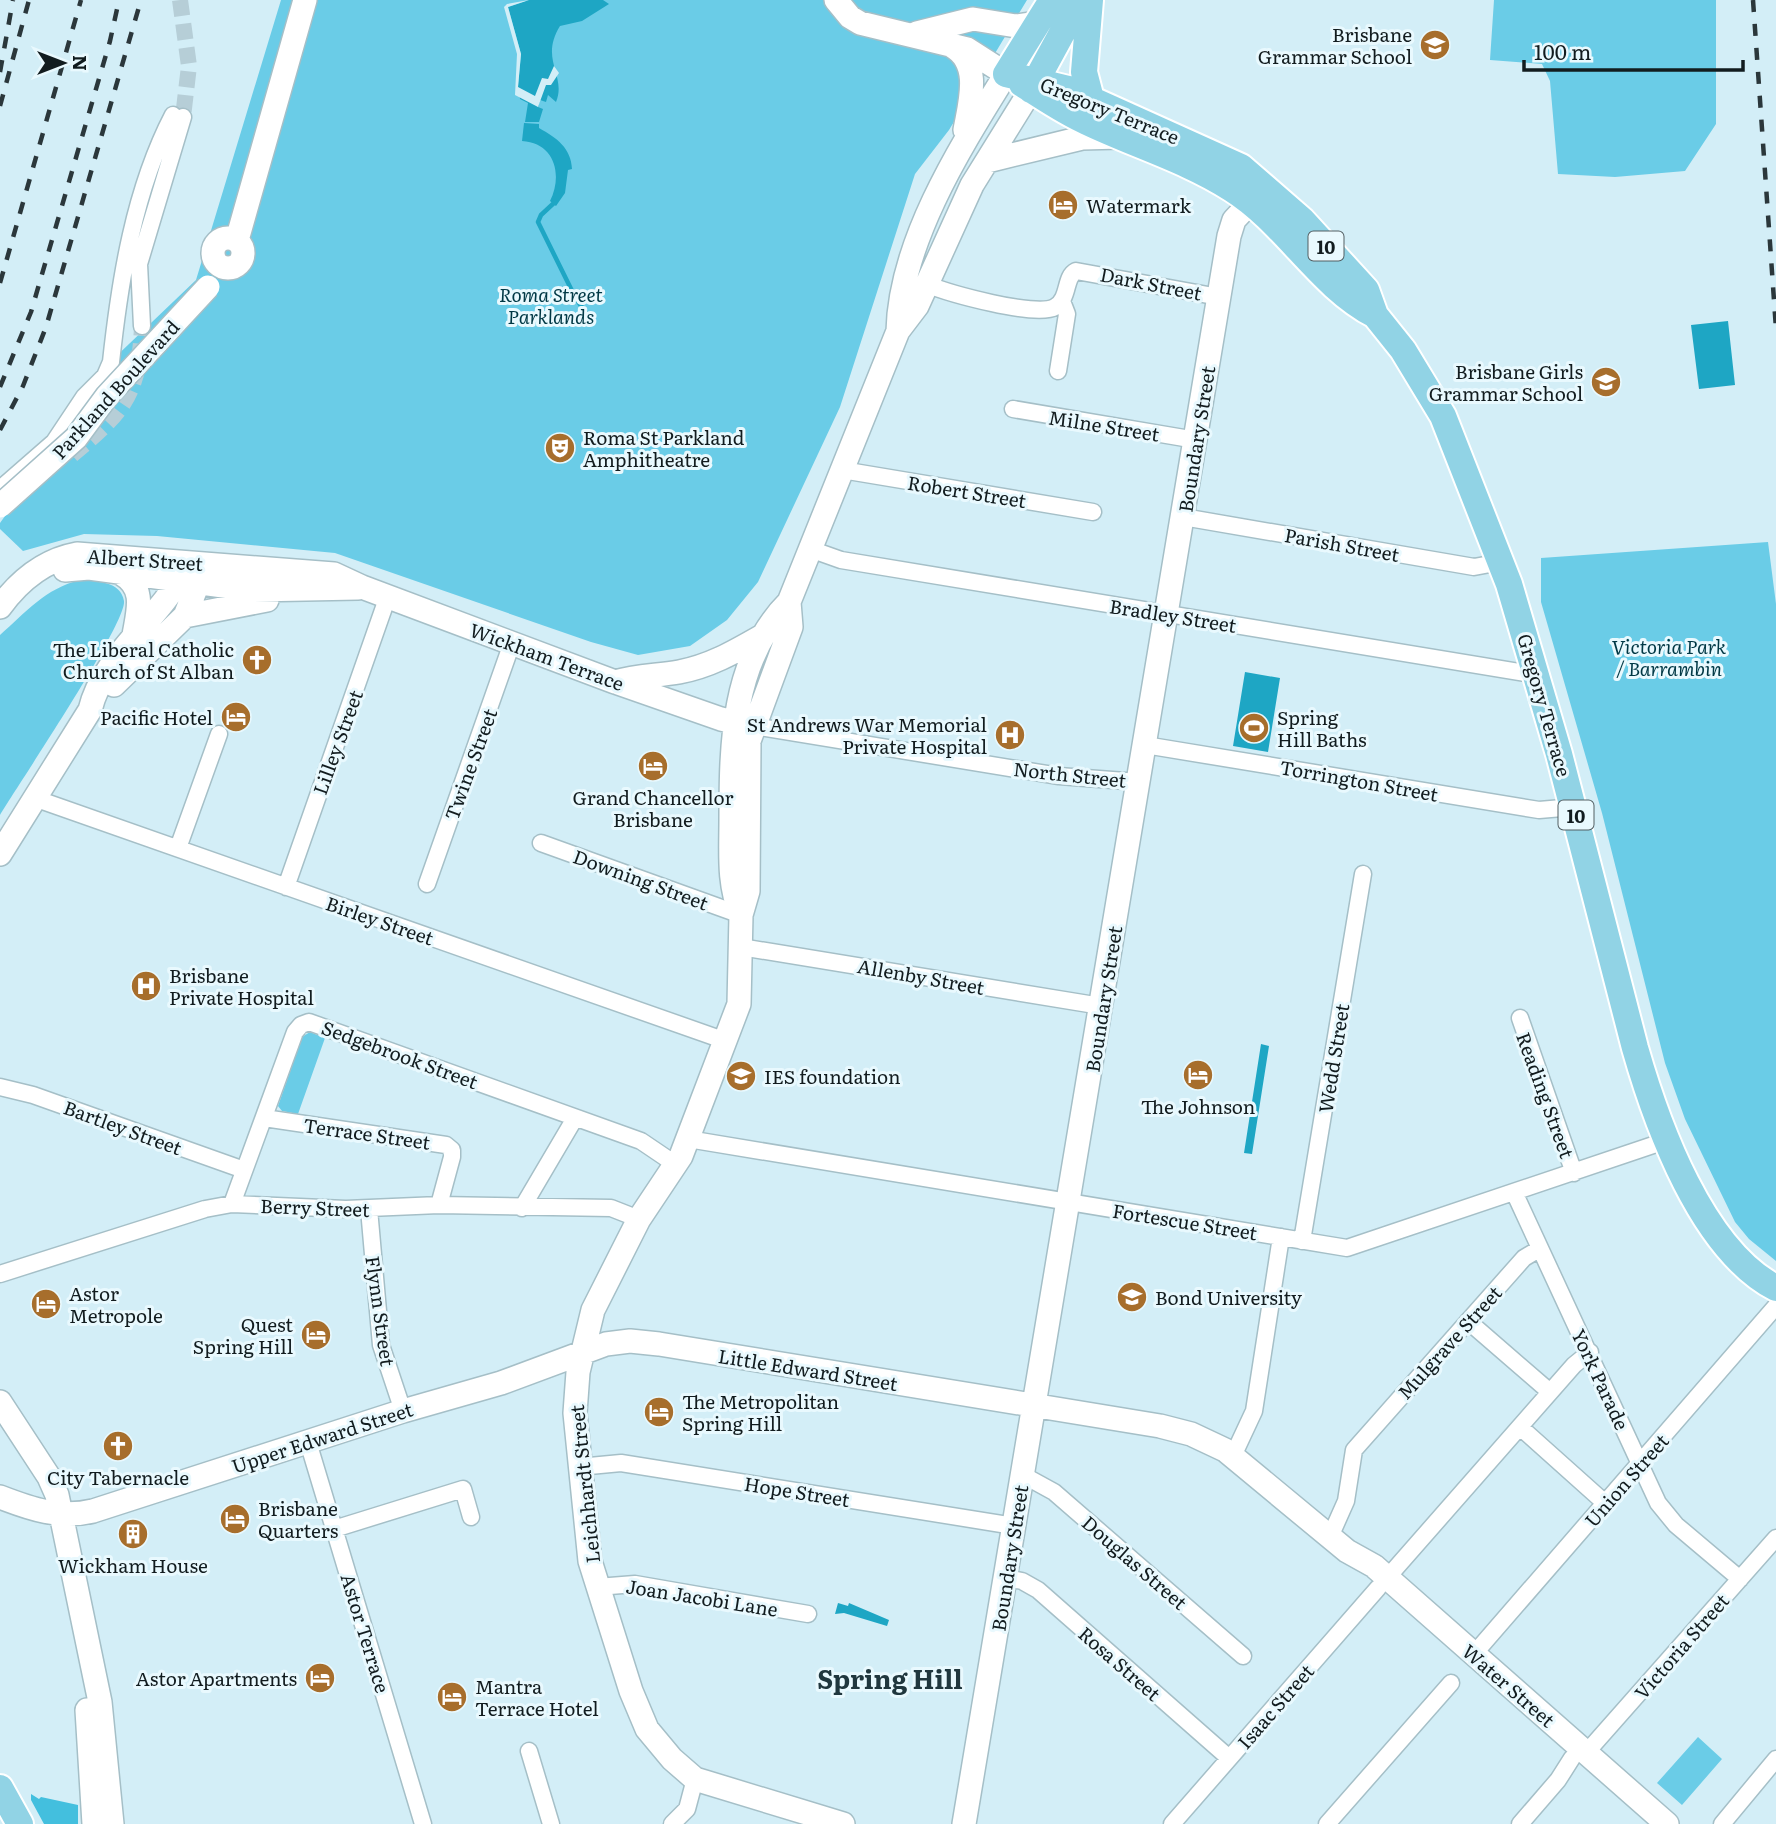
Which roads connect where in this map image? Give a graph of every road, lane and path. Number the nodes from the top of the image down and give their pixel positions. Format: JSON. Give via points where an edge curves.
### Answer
{"nodes":[{"id":1,"x":306,"y":0,"type":"edge"},
{"id":2,"x":836,"y":0,"type":"edge"},
{"id":3,"x":1052,"y":0,"type":"edge"},
{"id":4,"x":1080,"y":0,"type":"edge"},
{"id":5,"x":1090,"y":0,"type":"edge"},
{"id":6,"x":1038,"y":23,"type":"junction"},
{"id":7,"x":914,"y":34,"type":"junction"},
{"id":8,"x":946,"y":43,"type":"junction"},
{"id":9,"x":1006,"y":74,"type":"junction"},
{"id":10,"x":1034,"y":84,"type":"junction"},
{"id":11,"x":1091,"y":99,"type":"junction"},
{"id":12,"x":1122,"y":137,"type":"junction"},
{"id":13,"x":962,"y":144,"type":"junction"},
{"id":14,"x":987,"y":161,"type":"junction"},
{"id":15,"x":1258,"y":194,"type":"junction"},
{"id":16,"x":926,"y":284,"type":"junction"},
{"id":17,"x":1219,"y":297,"type":"junction"},
{"id":18,"x":1062,"y":301,"type":"junction"},
{"id":19,"x":142,"y":326,"type":"tunnel mouth"},
{"id":20,"x":898,"y":331,"type":"junction"},
{"id":21,"x":1058,"y":372,"type":"dead end"},
{"id":22,"x":1013,"y":410,"type":"dead end"},
{"id":23,"x":1196,"y":440,"type":"junction"},
{"id":24,"x":842,"y":470,"type":"junction"},
{"id":25,"x":0,"y":489,"type":"edge"},
{"id":26,"x":2,"y":512,"type":"edge"},
{"id":27,"x":1093,"y":512,"type":"dead end"},
{"id":28,"x":1183,"y":517,"type":"junction"},
{"id":29,"x":810,"y":549,"type":"junction"},
{"id":30,"x":1501,"y":562,"type":"junction"},
{"id":31,"x":199,"y":571,"type":"junction"},
{"id":32,"x":122,"y":574,"type":"junction"},
{"id":33,"x":362,"y":587,"type":"junction"},
{"id":34,"x":296,"y":590,"type":"junction"},
{"id":35,"x":388,"y":596,"type":"junction"},
{"id":36,"x":789,"y":602,"type":"junction"},
{"id":37,"x":0,"y":608,"type":"edge"},
{"id":38,"x":1167,"y":614,"type":"junction"},
{"id":39,"x":185,"y":616,"type":"junction"},
{"id":40,"x":135,"y":635,"type":"junction"},
{"id":41,"x":764,"y":635,"type":"junction"},
{"id":42,"x":512,"y":643,"type":"junction"},
{"id":43,"x":1537,"y":674,"type":"junction"},
{"id":44,"x":615,"y":682,"type":"junction"},
{"id":45,"x":90,"y":710,"type":"junction"},
{"id":46,"x":743,"y":724,"type":"junction"},
{"id":47,"x":219,"y":734,"type":"dead end"},
{"id":48,"x":1145,"y":745,"type":"junction"},
{"id":49,"x":1139,"y":782,"type":"junction"},
{"id":50,"x":34,"y":799,"type":"junction"},
{"id":51,"x":1574,"y":807,"type":"junction"},
{"id":52,"x":541,"y":843,"type":"dead end"},
{"id":53,"x":178,"y":848,"type":"junction"},
{"id":54,"x":0,"y":854,"type":"edge"},
{"id":55,"x":1363,"y":874,"type":"dead end"},
{"id":56,"x":427,"y":884,"type":"dead end"},
{"id":57,"x":286,"y":887,"type":"junction"},
{"id":58,"x":741,"y":915,"type":"junction"},
{"id":59,"x":741,"y":947,"type":"junction"},
{"id":60,"x":1101,"y":1006,"type":"junction"},
{"id":61,"x":1520,"y":1018,"type":"dead end"},
{"id":62,"x":726,"y":1041,"type":"junction"},
{"id":63,"x":0,"y":1087,"type":"edge"},
{"id":64,"x":264,"y":1118,"type":"junction"},
{"id":65,"x":575,"y":1118,"type":"junction"},
{"id":66,"x":688,"y":1139,"type":"junction"},
{"id":67,"x":1668,"y":1140,"type":"junction"},
{"id":68,"x":676,"y":1164,"type":"junction"},
{"id":69,"x":244,"y":1170,"type":"junction"},
{"id":70,"x":1574,"y":1173,"type":"junction"},
{"id":71,"x":1514,"y":1192,"type":"junction"},
{"id":72,"x":1069,"y":1202,"type":"junction"},
{"id":73,"x":232,"y":1204,"type":"junction"},
{"id":74,"x":439,"y":1205,"type":"junction"},
{"id":75,"x":522,"y":1208,"type":"junction"},
{"id":76,"x":369,"y":1209,"type":"junction"},
{"id":77,"x":639,"y":1219,"type":"junction"},
{"id":78,"x":1281,"y":1237,"type":"junction"},
{"id":79,"x":1302,"y":1241,"type":"junction"},
{"id":80,"x":1539,"y":1249,"type":"junction"},
{"id":81,"x":0,"y":1274,"type":"edge"},
{"id":82,"x":1776,"y":1288,"type":"edge"},
{"id":83,"x":1776,"y":1306,"type":"edge"},
{"id":84,"x":1468,"y":1321,"type":"junction"},
{"id":85,"x":1590,"y":1352,"type":"junction"},
{"id":86,"x":582,"y":1353,"type":"junction"},
{"id":87,"x":1550,"y":1392,"type":"junction"},
{"id":88,"x":0,"y":1402,"type":"edge"},
{"id":89,"x":1035,"y":1405,"type":"junction"},
{"id":90,"x":403,"y":1411,"type":"junction"},
{"id":91,"x":1520,"y":1427,"type":"junction"},
{"id":92,"x":308,"y":1442,"type":"junction"},
{"id":93,"x":1233,"y":1456,"type":"junction"},
{"id":94,"x":1640,"y":1465,"type":"junction"},
{"id":95,"x":579,"y":1466,"type":"junction"},
{"id":96,"x":1023,"y":1475,"type":"junction"},
{"id":97,"x":0,"y":1497,"type":"edge"},
{"id":98,"x":1605,"y":1503,"type":"junction"},
{"id":99,"x":61,"y":1514,"type":"junction"},
{"id":100,"x":471,"y":1517,"type":"dead end"},
{"id":101,"x":1014,"y":1527,"type":"junction"},
{"id":102,"x":334,"y":1529,"type":"junction"},
{"id":103,"x":1776,"y":1538,"type":"edge"},
{"id":104,"x":1339,"y":1544,"type":"junction"},
{"id":105,"x":1006,"y":1578,"type":"junction"},
{"id":106,"x":1740,"y":1579,"type":"junction"},
{"id":107,"x":1383,"y":1583,"type":"junction"},
{"id":108,"x":597,"y":1587,"type":"junction"},
{"id":109,"x":808,"y":1614,"type":"dead end"},
{"id":110,"x":88,"y":1654,"type":"junction"},
{"id":111,"x":1474,"y":1654,"type":"junction"},
{"id":112,"x":1243,"y":1656,"type":"dead end"},
{"id":113,"x":1451,"y":1683,"type":"dead end"},
{"id":114,"x":529,"y":1751,"type":"dead end"},
{"id":115,"x":1579,"y":1755,"type":"junction"},
{"id":116,"x":1229,"y":1758,"type":"junction"},
{"id":117,"x":1776,"y":1759,"type":"edge"},
{"id":118,"x":695,"y":1779,"type":"junction"},
{"id":119,"x":0,"y":1788,"type":"edge"},
{"id":120,"x":811,"y":1820,"type":"edge"},
{"id":121,"x":20,"y":1824,"type":"edge"},
{"id":122,"x":94,"y":1824,"type":"edge"},
{"id":123,"x":112,"y":1824,"type":"edge"},
{"id":124,"x":423,"y":1824,"type":"edge"},
{"id":125,"x":551,"y":1824,"type":"edge"},
{"id":126,"x":672,"y":1824,"type":"edge"},
{"id":127,"x":843,"y":1824,"type":"edge"},
{"id":128,"x":964,"y":1824,"type":"edge"},
{"id":129,"x":1172,"y":1824,"type":"edge"},
{"id":130,"x":1327,"y":1824,"type":"edge"},
{"id":131,"x":1520,"y":1824,"type":"edge"},
{"id":132,"x":1648,"y":1824,"type":"edge"},
{"id":133,"x":1667,"y":1824,"type":"edge"},
{"id":134,"x":1722,"y":1824,"type":"edge"}],
"edges":[{"from":1,"to":26,"type":"main road","name":"Parkland Boulevard","bridge":true,"via":[[237,240],[243,248],[242,259],[224,268],[102,402],[82,431]]},
{"from":2,"to":7,"type":"main road","via":[[860,23]]},
{"from":3,"to":6,"type":"main road"},
{"from":4,"to":10,"type":"main road"},
{"from":5,"to":11,"type":"main road","via":[[1084,72]]},
{"from":6,"to":7,"type":"main road","via":[[1016,26],[973,19]]},
{"from":6,"to":9,"type":"main road"},
{"from":7,"to":8,"type":"main road"},
{"from":8,"to":9,"type":"main road","via":[[967,49]]},
{"from":8,"to":13,"type":"main road","via":[[962,54],[971,72]]},
{"from":9,"to":10,"type":"main road","name":"Gregory Terrace","number":"10"},
{"from":9,"to":13,"type":"main road"},
{"from":10,"to":11,"type":"main road","name":"Gregory Terrace","number":"10"},
{"from":10,"to":12,"type":"main road","name":"Gregory Terrace","number":"10","via":[[1077,118]]},
{"from":10,"to":14,"type":"main road"},
{"from":11,"to":15,"type":"main road","name":"Gregory Terrace","number":"10","via":[[1241,167]]},
{"from":12,"to":14,"type":"main road","via":[[1082,138]]},
{"from":12,"to":15,"type":"main road","name":"Gregory Terrace","number":"10"},
{"from":13,"to":20,"type":"main road","via":[[932,205],[898,300]]},
{"from":14,"to":16,"type":"main road"},
{"from":15,"to":17,"type":"main road","name":"Boundary Street","via":[[1230,229]]},
{"from":15,"to":30,"type":"main road","name":"Gregory Terrace","number":"10","via":[[1366,290],[1375,315],[1404,350],[1436,402]]},
{"from":16,"to":18,"type":"street","via":[[965,298],[1037,309]]},
{"from":16,"to":20,"type":"main road","via":[[917,306]]},
{"from":17,"to":18,"type":"street","name":"Dark Street","via":[[1076,271]]},
{"from":17,"to":23,"type":"main road","name":"Boundary Street"},
{"from":18,"to":21,"type":"street","name":"Dark Street","via":[[1067,314]]},
{"from":19,"to":25,"type":"street","via":[[139,264],[178,116],[159,142],[125,260],[111,362],[105,376],[84,397],[54,442]]},
{"from":20,"to":24,"type":"main road"},
{"from":22,"to":23,"type":"street","name":"Milne Street"},
{"from":23,"to":28,"type":"main road","name":"Boundary Street"},
{"from":24,"to":27,"type":"street","name":"Robert Street"},
{"from":24,"to":29,"type":"main road"},
{"from":28,"to":30,"type":"street","name":"Parish Street","via":[[1474,567]]},
{"from":28,"to":38,"type":"main road","name":"Boundary Street"},
{"from":29,"to":36,"type":"main road"},
{"from":29,"to":38,"type":"street","name":"Bradley Street","via":[[841,560]]},
{"from":30,"to":43,"type":"main road","name":"Gregory Terrace","number":"10"},
{"from":31,"to":32,"type":"main road","name":"Albert Street"},
{"from":31,"to":33,"type":"main road","name":"Wickham Terrace","via":[[334,574]]},
{"from":31,"to":34,"type":"main road","name":"Wickham Terrace","via":[[253,590]]},
{"from":31,"to":37,"type":"main road","name":"Albert Street","via":[[90,553],[65,556],[43,566],[10,593]]},
{"from":31,"to":39,"type":"main road"},
{"from":31,"to":40,"type":"main road"},
{"from":32,"to":37,"type":"main road","name":"Albert Street","via":[[89,568],[63,570]]},
{"from":32,"to":40,"type":"main road","via":[[134,582],[139,595]]},
{"from":33,"to":34,"type":"main road","name":"Wickham Terrace"},
{"from":33,"to":35,"type":"main road","name":"Wickham Terrace"},
{"from":34,"to":39,"type":"main road","via":[[281,598]]},
{"from":35,"to":42,"type":"main road","name":"Wickham Terrace"},
{"from":35,"to":57,"type":"street","name":"Lilley Street"},
{"from":36,"to":41,"type":"main road","via":[[768,623]]},
{"from":36,"to":46,"type":"main road","via":[[791,627]]},
{"from":38,"to":43,"type":"street","name":"Bradley Street"},
{"from":38,"to":48,"type":"main road","name":"Boundary Street"},
{"from":39,"to":45,"type":"main road"},
{"from":40,"to":45,"type":"main road","via":[[94,694]]},
{"from":41,"to":44,"type":"main road","via":[[729,656],[694,669],[642,674]]},
{"from":41,"to":46,"type":"main road","via":[[739,698]]},
{"from":42,"to":44,"type":"main road","name":"Wickham Terrace"},
{"from":42,"to":56,"type":"street","name":"Twine Street"},
{"from":43,"to":51,"type":"main road","name":"Gregory Terrace","number":"10"},
{"from":44,"to":46,"type":"main road","name":"Wickham Terrace"},
{"from":45,"to":50,"type":"main road"},
{"from":46,"to":49,"type":"street","name":"North Street","via":[[1059,776]]},
{"from":46,"to":58,"type":"main road","name":"Leichhardt Street","via":[[731,890]]},
{"from":47,"to":53,"type":"street"},
{"from":48,"to":49,"type":"main road","name":"Boundary Street"},
{"from":48,"to":51,"type":"street","name":"Torrington Street","via":[[1539,810]]},
{"from":49,"to":60,"type":"main road","name":"Boundary Street"},
{"from":50,"to":53,"type":"street","name":"Birley Street"},
{"from":50,"to":54,"type":"main road"},
{"from":51,"to":67,"type":"main road","name":"Gregory Terrace","number":"10","via":[[1635,1048]]},
{"from":52,"to":58,"type":"street","name":"Downing Street"},
{"from":53,"to":57,"type":"street","name":"Birley Street"},
{"from":55,"to":79,"type":"street","name":"Wedd Street"},
{"from":57,"to":62,"type":"street","name":"Birley Street"},
{"from":58,"to":59,"type":"main road","name":"Leichhardt Street"},
{"from":59,"to":60,"type":"street","name":"Allenby Street"},
{"from":59,"to":62,"type":"main road","name":"Leichhardt Street","via":[[740,998]]},
{"from":60,"to":72,"type":"main road","name":"Boundary Street"},
{"from":61,"to":70,"type":"street","name":"Reading Street"},
{"from":62,"to":66,"type":"main road","name":"Leichhardt Street"},
{"from":63,"to":69,"type":"street","name":"Bartley Street"},
{"from":64,"to":65,"type":"street","name":"Sedgebrook Street","via":[[295,1032],[309,1022]]},
{"from":64,"to":69,"type":"street","name":"Sedgebrook Street"},
{"from":64,"to":74,"type":"street","name":"Terrace Street","via":[[451,1148]]},
{"from":65,"to":68,"type":"street","name":"Sedgebrook Street","via":[[645,1143]]},
{"from":65,"to":75,"type":"street"},
{"from":66,"to":68,"type":"main road","name":"Leichhardt Street"},
{"from":66,"to":72,"type":"street","name":"Fortescue Street"},
{"from":67,"to":70,"type":"street","name":"Fortescue Street"},
{"from":67,"to":82,"type":"main road","name":"Gregory Terrace","number":"10","via":[[1726,1249]]},
{"from":68,"to":77,"type":"main road","name":"Leichhardt Street"},
{"from":69,"to":73,"type":"street","name":"Sedgebrook Street"},
{"from":70,"to":71,"type":"street","name":"Fortescue Street"},
{"from":71,"to":79,"type":"street","name":"Fortescue Street","via":[[1353,1247]]},
{"from":71,"to":80,"type":"street","name":"York Parade"},
{"from":72,"to":78,"type":"street","name":"Fortescue Street"},
{"from":72,"to":89,"type":"main road","name":"Boundary Street"},
{"from":73,"to":76,"type":"street","name":"Berry Street"},
{"from":73,"to":81,"type":"street","name":"Berry Street"},
{"from":74,"to":75,"type":"street","name":"Berry Street"},
{"from":74,"to":76,"type":"street","name":"Berry Street"},
{"from":75,"to":77,"type":"street","name":"Berry Street","via":[[611,1208]]},
{"from":76,"to":90,"type":"street","name":"Flynn Street","via":[[382,1345]]},
{"from":77,"to":86,"type":"main road","name":"Leichhardt Street","via":[[593,1310]]},
{"from":78,"to":79,"type":"street","name":"Fortescue Street"},
{"from":78,"to":93,"type":"street","via":[[1254,1411]]},
{"from":80,"to":84,"type":"street","name":"Mulgrave Street","via":[[1524,1258]]},
{"from":80,"to":85,"type":"street","name":"York Parade"},
{"from":83,"to":94,"type":"street","name":"Union Street"},
{"from":84,"to":87,"type":"street"},
{"from":84,"to":104,"type":"street","name":"Mulgrave Street","via":[[1352,1456]]},
{"from":85,"to":87,"type":"street","name":"Isaac Street"},
{"from":85,"to":94,"type":"street","name":"York Parade"},
{"from":86,"to":89,"type":"main road","name":"Little Edward Street","via":[[638,1341]]},
{"from":86,"to":90,"type":"main road","name":"Upper Edward Street","via":[[501,1383]]},
{"from":86,"to":95,"type":"main road","name":"Leichhardt Street","via":[[575,1395]]},
{"from":87,"to":91,"type":"street","name":"Isaac Street"},
{"from":88,"to":99,"type":"main road","via":[[49,1477]]},
{"from":89,"to":93,"type":"main road","name":"Water Street","via":[[1176,1429],[1216,1444]]},
{"from":89,"to":96,"type":"main road","name":"Boundary Street"},
{"from":90,"to":92,"type":"main road","name":"Upper Edward Street"},
{"from":91,"to":98,"type":"street"},
{"from":91,"to":107,"type":"street","name":"Isaac Street"},
{"from":92,"to":99,"type":"main road","name":"Upper Edward Street","via":[[93,1511]]},
{"from":92,"to":102,"type":"street","name":"Astor Terrace"},
{"from":93,"to":104,"type":"main road","name":"Water Street"},
{"from":94,"to":98,"type":"street","name":"Union Street"},
{"from":94,"to":106,"type":"street","name":"York Parade","via":[[1658,1503],[1676,1525]]},
{"from":95,"to":101,"type":"street","name":"Hope Street","via":[[621,1463]]},
{"from":95,"to":108,"type":"main road","name":"Leichhardt Street","via":[[586,1537]]},
{"from":96,"to":101,"type":"main road","name":"Boundary Street"},
{"from":96,"to":112,"type":"street","name":"Douglas Street","via":[[1054,1492]]},
{"from":97,"to":99,"type":"main road","name":"Upper Edward Street"},
{"from":98,"to":111,"type":"street","name":"Union Street"},
{"from":99,"to":110,"type":"main road"},
{"from":100,"to":102,"type":"street","via":[[463,1489]]},
{"from":101,"to":105,"type":"main road","name":"Boundary Street"},
{"from":102,"to":124,"type":"street","name":"Astor Terrace"},
{"from":103,"to":106,"type":"street","name":"Victoria Street"},
{"from":104,"to":107,"type":"main road","name":"Water Street"},
{"from":105,"to":116,"type":"street","name":"Rosa Street","via":[[1038,1590]]},
{"from":105,"to":128,"type":"main road","name":"Boundary Street"},
{"from":106,"to":115,"type":"street","name":"Victoria Street"},
{"from":107,"to":111,"type":"main road","name":"Water Street"},
{"from":107,"to":115,"type":"main road","name":"Water Street"},
{"from":107,"to":116,"type":"street","name":"Isaac Street"},
{"from":108,"to":109,"type":"street","name":"Joan Jacobi Lane","via":[[635,1584]]},
{"from":108,"to":118,"type":"main road","name":"Leichhardt Street","via":[[648,1729],[671,1759]]},
{"from":110,"to":122,"type":"main road","via":[[86,1701]]},
{"from":110,"to":123,"type":"main road","via":[[100,1702]]},
{"from":111,"to":115,"type":"main road","name":"Water Street"},
{"from":113,"to":130,"type":"street"},
{"from":114,"to":125,"type":"street"},
{"from":115,"to":131,"type":"street","name":"Victoria Street"},
{"from":115,"to":132,"type":"main road","name":"Water Street"},
{"from":115,"to":133,"type":"main road","name":"Water Street"},
{"from":116,"to":129,"type":"street","name":"Isaac Street"},
{"from":117,"to":134,"type":"street"},
{"from":118,"to":120,"type":"main road","name":"Leichhardt Street"},
{"from":118,"to":126,"type":"street","via":[[687,1809]]},
{"from":119,"to":121,"type":"main road"},
{"from":120,"to":127,"type":"main road","name":"Leichhardt Street"}]}
